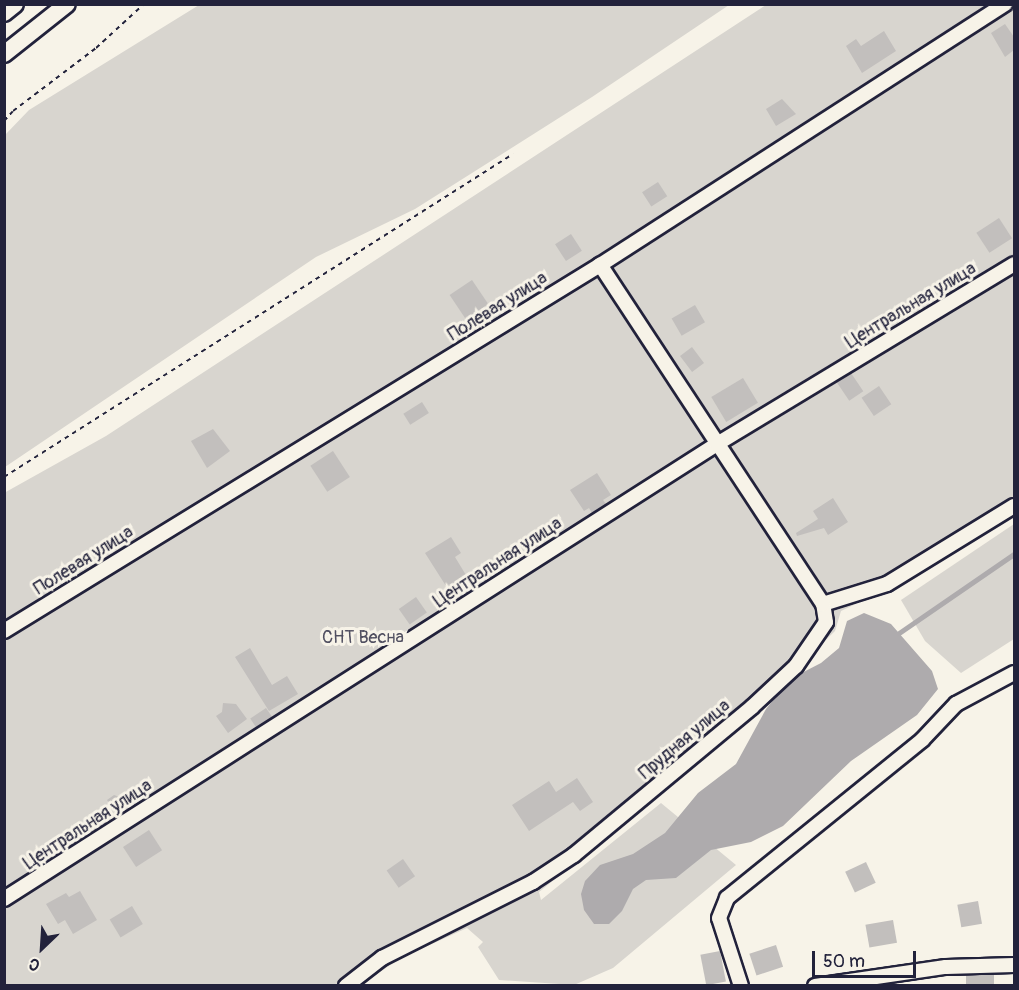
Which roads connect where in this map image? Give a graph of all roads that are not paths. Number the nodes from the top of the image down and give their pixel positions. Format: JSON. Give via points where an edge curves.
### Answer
{"nodes":[{"id":1,"x":15,"y":4,"type":"edge"},
{"id":2,"x":67,"y":4,"type":"edge"},
{"id":3,"x":1005,"y":4,"type":"edge"},
{"id":4,"x":4,"y":13,"type":"edge"},
{"id":5,"x":4,"y":54,"type":"edge"},
{"id":6,"x":1014,"y":264,"type":"edge"},
{"id":7,"x":600,"y":266,"type":"junction"},
{"id":8,"x":717,"y":444,"type":"junction"},
{"id":9,"x":1014,"y":506,"type":"edge"},
{"id":10,"x":823,"y":604,"type":"junction"},
{"id":11,"x":4,"y":631,"type":"edge"},
{"id":12,"x":1014,"y":673,"type":"edge"},
{"id":13,"x":4,"y":899,"type":"edge"},
{"id":14,"x":1014,"y":965,"type":"edge"},
{"id":15,"x":346,"y":986,"type":"edge"},
{"id":16,"x":741,"y":986,"type":"edge"},
{"id":17,"x":815,"y":986,"type":"edge"}],
"edges":[{"from":1,"to":4,"type":"main road"},
{"from":2,"to":5,"type":"main road"},
{"from":3,"to":7,"type":"street","name":"Полевая улица"},
{"from":6,"to":8,"type":"street","name":"Центральная улица"},
{"from":7,"to":8,"type":"street"},
{"from":7,"to":11,"type":"street","name":"Полевая улица"},
{"from":8,"to":10,"type":"street"},
{"from":8,"to":13,"type":"street","name":"Центральная улица"},
{"from":9,"to":10,"type":"street","via":[[886,584]]},
{"from":10,"to":15,"type":"street","name":"Прудная улица","via":[[826,622],[796,666],[589,843],[533,882],[382,958]]},
{"from":12,"to":16,"type":"street","via":[[956,704],[922,740],[727,898],[719,918]]},
{"from":14,"to":17,"type":"street","via":[[946,967]]}]}
